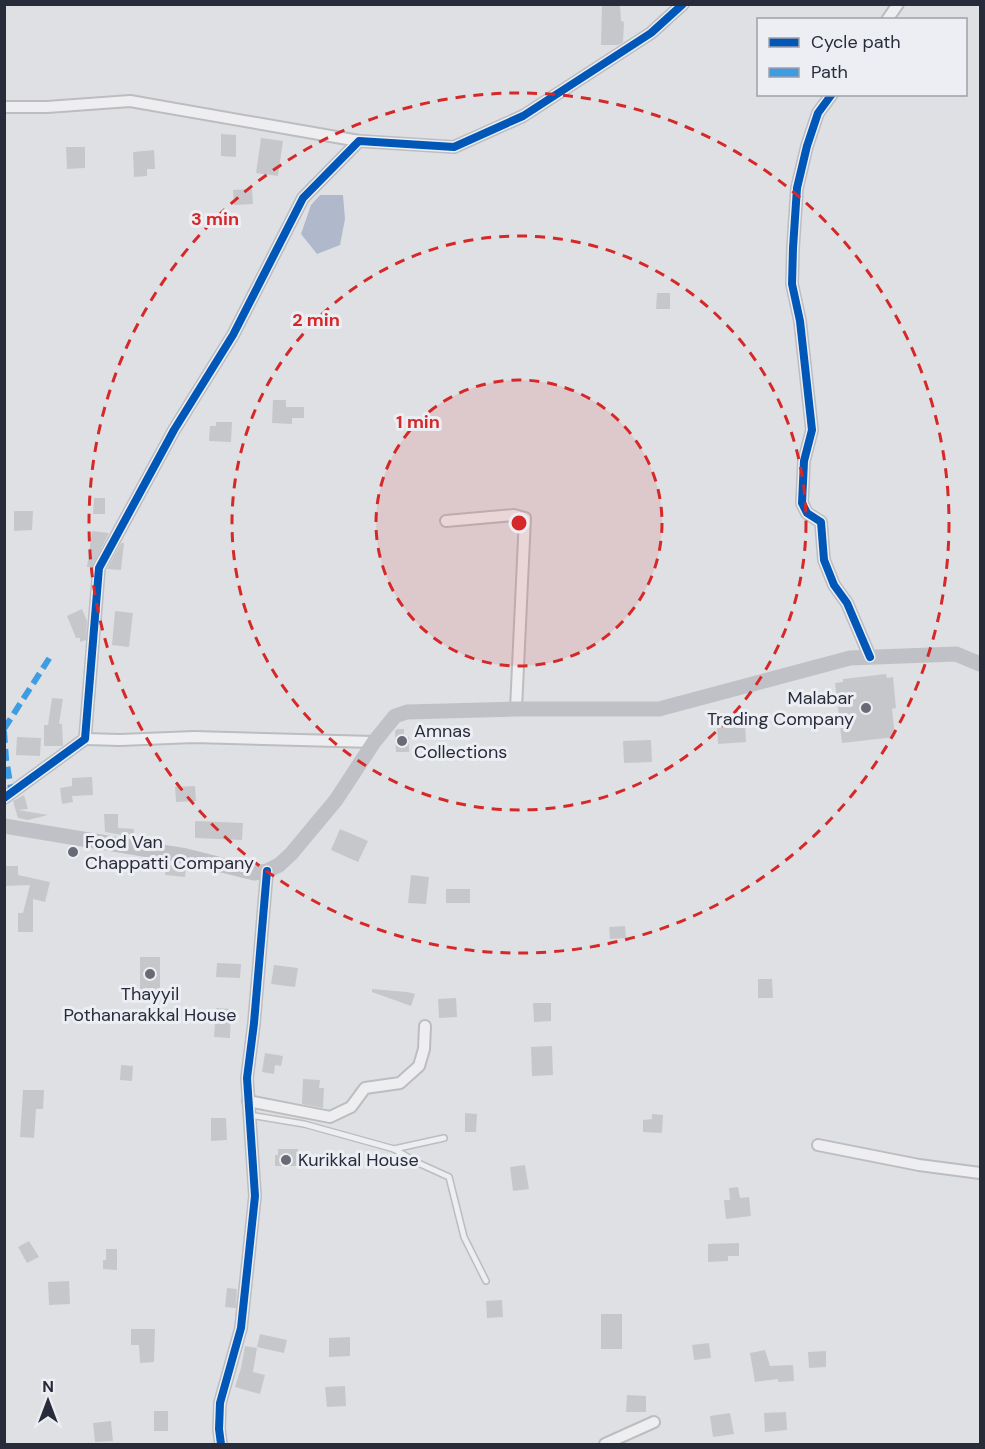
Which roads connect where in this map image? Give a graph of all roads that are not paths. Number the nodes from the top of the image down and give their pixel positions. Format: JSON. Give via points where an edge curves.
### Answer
{"nodes":[{"id":1,"x":683,"y":4,"type":"edge"},
{"id":2,"x":898,"y":4,"type":"edge"},
{"id":3,"x":888,"y":18,"type":"edge"},
{"id":4,"x":831,"y":96,"type":"edge"},
{"id":5,"x":4,"y":107,"type":"edge"},
{"id":6,"x":359,"y":141,"type":"junction"},
{"id":7,"x":446,"y":521,"type":"dead end"},
{"id":8,"x":870,"y":657,"type":"junction"},
{"id":9,"x":981,"y":664,"type":"edge"},
{"id":10,"x":516,"y":709,"type":"junction"},
{"id":11,"x":86,"y":739,"type":"junction"},
{"id":12,"x":374,"y":742,"type":"junction"},
{"id":13,"x":4,"y":798,"type":"edge"},
{"id":14,"x":4,"y":826,"type":"edge"},
{"id":15,"x":267,"y":871,"type":"junction"},
{"id":16,"x":425,"y":1026,"type":"dead end"},
{"id":17,"x":248,"y":1101,"type":"junction"},
{"id":18,"x":249,"y":1115,"type":"junction"},
{"id":19,"x":444,"y":1138,"type":"dead end"},
{"id":20,"x":818,"y":1145,"type":"dead end"},
{"id":21,"x":394,"y":1149,"type":"junction"},
{"id":22,"x":981,"y":1173,"type":"edge"},
{"id":23,"x":486,"y":1281,"type":"dead end"},
{"id":24,"x":654,"y":1422,"type":"dead end"},
{"id":25,"x":221,"y":1444,"type":"edge"},
{"id":26,"x":605,"y":1444,"type":"edge"}],
"edges":[{"from":1,"to":6,"type":"street","via":[[651,33],[524,116],[454,147]]},
{"from":2,"to":3,"type":"street"},
{"from":4,"to":8,"type":"street","via":[[814,124],[796,200],[792,284],[812,430],[804,461],[802,503],[807,513],[821,522],[824,560]]},
{"from":5,"to":6,"type":"street","via":[[130,101]]},
{"from":6,"to":11,"type":"street","via":[[303,198],[233,335],[174,430],[99,568]]},
{"from":7,"to":10,"type":"street","via":[[514,514],[525,518]]},
{"from":8,"to":9,"type":"main road","via":[[956,654]]},
{"from":8,"to":10,"type":"main road","via":[[850,658],[659,709]]},
{"from":10,"to":12,"type":"main road","via":[[407,712],[395,716]]},
{"from":11,"to":12,"type":"street","via":[[194,737]]},
{"from":11,"to":13,"type":"street"},
{"from":12,"to":15,"type":"main road","via":[[336,800],[291,855]]},
{"from":14,"to":15,"type":"main road","via":[[186,856],[254,873]]},
{"from":15,"to":17,"type":"street"},
{"from":16,"to":17,"type":"street","via":[[418,1066],[399,1083],[365,1088],[351,1107],[330,1117]]},
{"from":17,"to":18,"type":"street"},
{"from":18,"to":21,"type":"lane","via":[[304,1124]]},
{"from":18,"to":25,"type":"street","via":[[255,1196],[241,1328],[220,1403]]},
{"from":19,"to":21,"type":"lane"},
{"from":20,"to":22,"type":"street"},
{"from":21,"to":23,"type":"lane","via":[[449,1177],[464,1237]]},
{"from":24,"to":26,"type":"street"}]}
